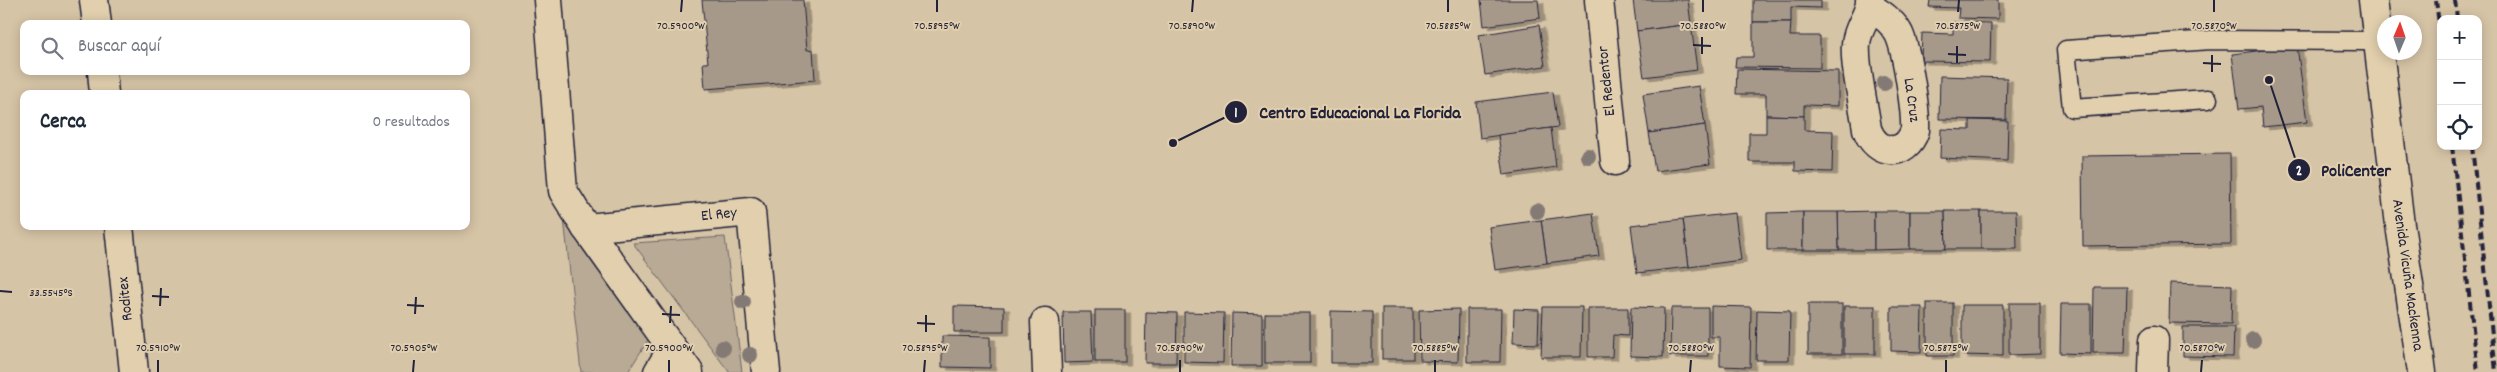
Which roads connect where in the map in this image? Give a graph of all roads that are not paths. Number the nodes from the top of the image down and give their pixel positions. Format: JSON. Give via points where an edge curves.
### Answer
{"nodes":[{"id":1,"x":94,"y":0,"type":"edge"},
{"id":2,"x":548,"y":0,"type":"edge"},
{"id":3,"x":1599,"y":0,"type":"edge"},
{"id":4,"x":2373,"y":0,"type":"edge"},
{"id":5,"x":96,"y":20,"type":"edge"},
{"id":6,"x":2377,"y":27,"type":"edge"},
{"id":7,"x":2377,"y":41,"type":"edge"},
{"id":8,"x":2381,"y":60,"type":"edge"},
{"id":9,"x":102,"y":75,"type":"edge"},
{"id":10,"x":104,"y":90,"type":"edge"},
{"id":11,"x":2208,"y":99,"type":"dead end"},
{"id":12,"x":1615,"y":162,"type":"dead end"},
{"id":13,"x":586,"y":228,"type":"junction"},
{"id":14,"x":119,"y":230,"type":"edge"},
{"id":15,"x":1045,"y":322,"type":"dead end"},
{"id":16,"x":2154,"y":340,"type":"dead end"},
{"id":17,"x":672,"y":349,"type":"junction"},
{"id":18,"x":134,"y":372,"type":"edge"},
{"id":19,"x":658,"y":372,"type":"edge"},
{"id":20,"x":689,"y":372,"type":"edge"},
{"id":21,"x":766,"y":372,"type":"edge"},
{"id":22,"x":1047,"y":372,"type":"edge"},
{"id":23,"x":2153,"y":372,"type":"edge"},
{"id":24,"x":2422,"y":372,"type":"edge"}],
"edges":[{"from":1,"to":5,"type":"street"},
{"from":2,"to":13,"type":"street","via":[[563,191]]},
{"from":3,"to":12,"type":"street","name":"El Redentor"},
{"from":4,"to":6,"type":"street","name":"Avenida Vicuña Mackenna"},
{"from":7,"to":11,"type":"lane","via":[[2211,40],[2066,50],[2072,108]]},
{"from":8,"to":24,"type":"street","name":"Avenida Vicuña Mackenna","via":[[2400,225]]},
{"from":9,"to":10,"type":"street"},
{"from":13,"to":17,"type":"street"},
{"from":13,"to":21,"type":"street","name":"El Rey","via":[[751,212]]},
{"from":14,"to":18,"type":"street","name":"Roditex"},
{"from":15,"to":22,"type":"street"},
{"from":16,"to":23,"type":"street"},
{"from":17,"to":19,"type":"street"},
{"from":17,"to":20,"type":"street"}]}
